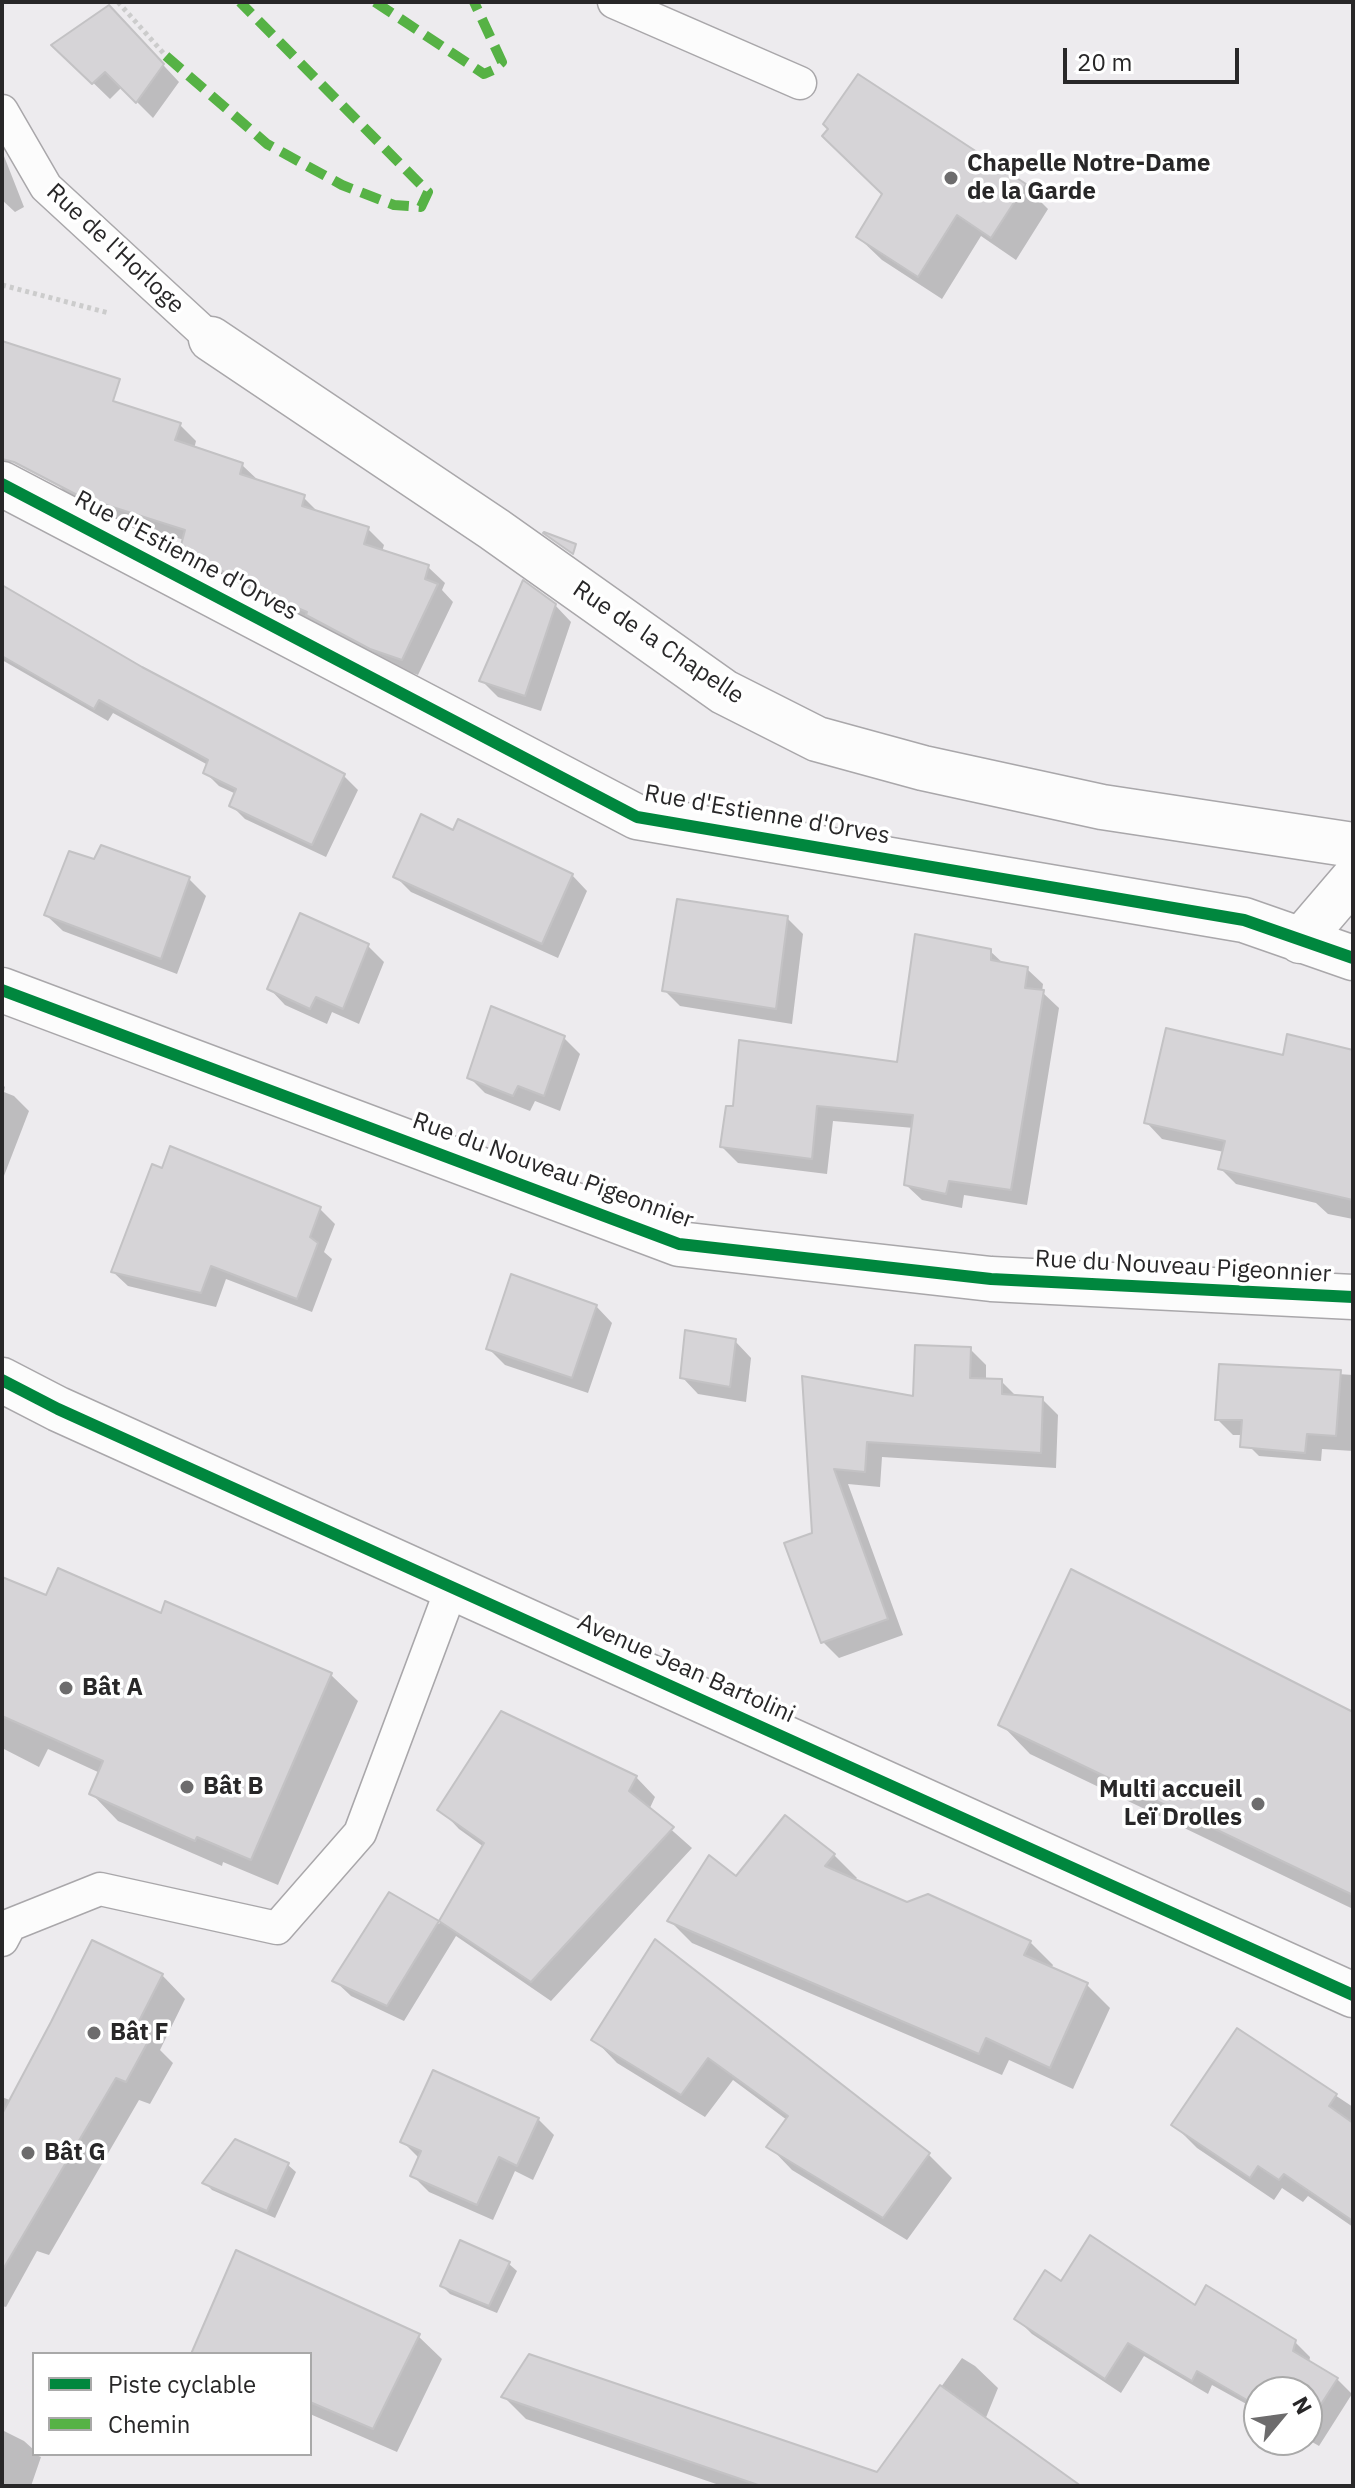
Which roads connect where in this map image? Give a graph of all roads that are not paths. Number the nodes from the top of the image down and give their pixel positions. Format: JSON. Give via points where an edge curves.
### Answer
{"nodes":[{"id":1,"x":614,"y":2,"type":"edge"},
{"id":2,"x":800,"y":83,"type":"dead end"},
{"id":3,"x":2,"y":111,"type":"edge"},
{"id":4,"x":211,"y":339,"type":"joint"},
{"id":5,"x":4,"y":490,"type":"edge"},
{"id":6,"x":1353,"y":845,"type":"edge"},
{"id":7,"x":1353,"y":879,"type":"edge"},
{"id":8,"x":1300,"y":941,"type":"junction"},
{"id":9,"x":1353,"y":958,"type":"edge"},
{"id":10,"x":2,"y":990,"type":"edge"},
{"id":11,"x":1353,"y":1297,"type":"edge"},
{"id":12,"x":2,"y":1380,"type":"edge"},
{"id":13,"x":452,"y":1587,"type":"junction"},
{"id":14,"x":2,"y":1940,"type":"edge"},
{"id":15,"x":1353,"y":1995,"type":"edge"}],
"edges":[{"from":1,"to":2,"type":"lane"},
{"from":3,"to":4,"type":"lane","name":"Rue de l'Horloge","via":[[46,187]]},
{"from":4,"to":6,"type":"street","name":"Rue de la Chapelle","via":[[724,692],[817,739],[1102,807]]},
{"from":5,"to":8,"type":"street","name":"Rue d'Estienne d'Orves","via":[[637,817],[1244,920]]},
{"from":7,"to":8,"type":"street"},
{"from":8,"to":9,"type":"street","name":"Rue d'Estienne d'Orves"},
{"from":10,"to":11,"type":"street","name":"Rue du Nouveau Pigeonnier","via":[[679,1244],[991,1279]]},
{"from":12,"to":13,"type":"street","name":"Avenue Jean Bartolini"},
{"from":13,"to":14,"type":"lane","via":[[360,1833],[277,1928],[100,1889],[10,1925]]},
{"from":13,"to":15,"type":"street","name":"Avenue Jean Bartolini"}]}
